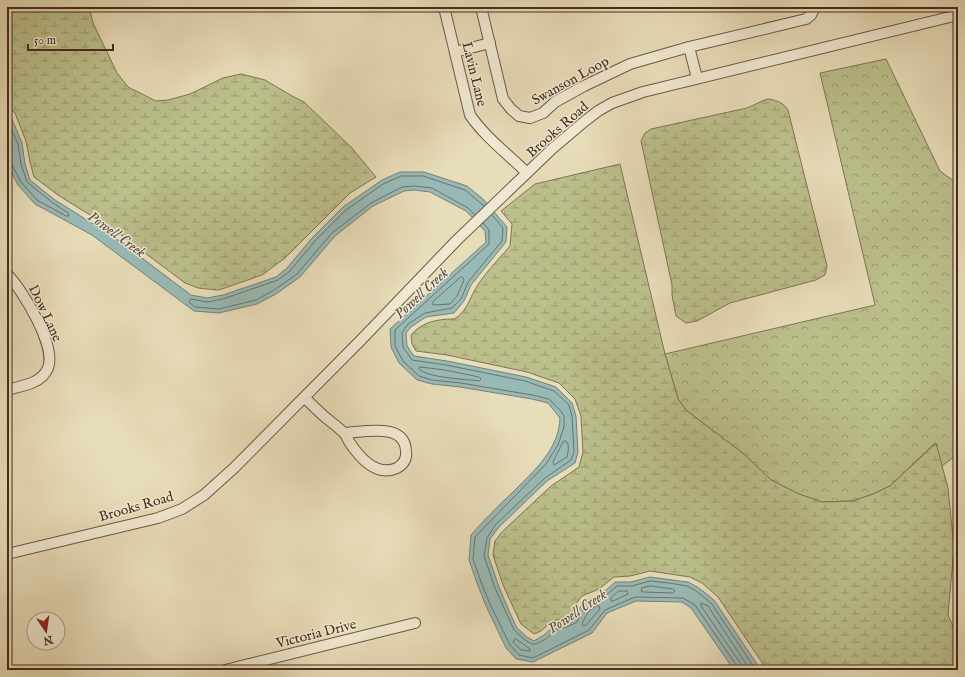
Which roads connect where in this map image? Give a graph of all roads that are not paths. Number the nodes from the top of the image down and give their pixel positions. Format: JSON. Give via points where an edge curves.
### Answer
{"nodes":[{"id":1,"x":444,"y":7,"type":"edge"},
{"id":2,"x":481,"y":7,"type":"edge"},
{"id":3,"x":815,"y":7,"type":"edge"},
{"id":4,"x":958,"y":15,"type":"edge"},
{"id":5,"x":490,"y":44,"type":"junction"},
{"id":6,"x":689,"y":47,"type":"junction"},
{"id":7,"x":455,"y":52,"type":"junction"},
{"id":8,"x":697,"y":78,"type":"junction"},
{"id":9,"x":527,"y":174,"type":"junction"},
{"id":10,"x":7,"y":274,"type":"edge"},
{"id":11,"x":7,"y":390,"type":"edge"},
{"id":12,"x":305,"y":398,"type":"junction"},
{"id":13,"x":344,"y":433,"type":"junction"},
{"id":14,"x":7,"y":554,"type":"edge"},
{"id":15,"x":415,"y":623,"type":"dead end"},
{"id":16,"x":225,"y":670,"type":"edge"}],
"edges":[{"from":1,"to":7,"type":"street","name":"Lavin Lane"},
{"from":2,"to":5,"type":"street","name":"Swanson Loop"},
{"from":3,"to":6,"type":"street","name":"Swanson Loop","via":[[806,19]]},
{"from":4,"to":8,"type":"street","name":"Brooks Road"},
{"from":5,"to":6,"type":"street","name":"Swanson Loop","via":[[503,99],[518,116],[530,118],[543,113],[555,102],[605,75],[630,64]]},
{"from":5,"to":7,"type":"street"},
{"from":6,"to":8,"type":"street"},
{"from":7,"to":9,"type":"street","name":"Lavin Lane","via":[[470,115],[478,127]]},
{"from":8,"to":9,"type":"street","name":"Brooks Road","via":[[612,103],[585,121]]},
{"from":9,"to":12,"type":"street","name":"Brooks Road","via":[[429,268]]},
{"from":10,"to":11,"type":"street","name":"Dow Lane","via":[[23,293],[47,343],[50,356],[48,369],[40,379]]},
{"from":12,"to":13,"type":"street"},
{"from":12,"to":14,"type":"street","name":"Brooks Road","via":[[234,468],[204,495],[182,509],[158,518]]},
{"from":13,"to":13,"type":"street","via":[[368,463],[379,470],[390,471],[401,466],[407,457],[402,437],[394,432]]},
{"from":15,"to":16,"type":"street","name":"Victoria Drive"}]}
